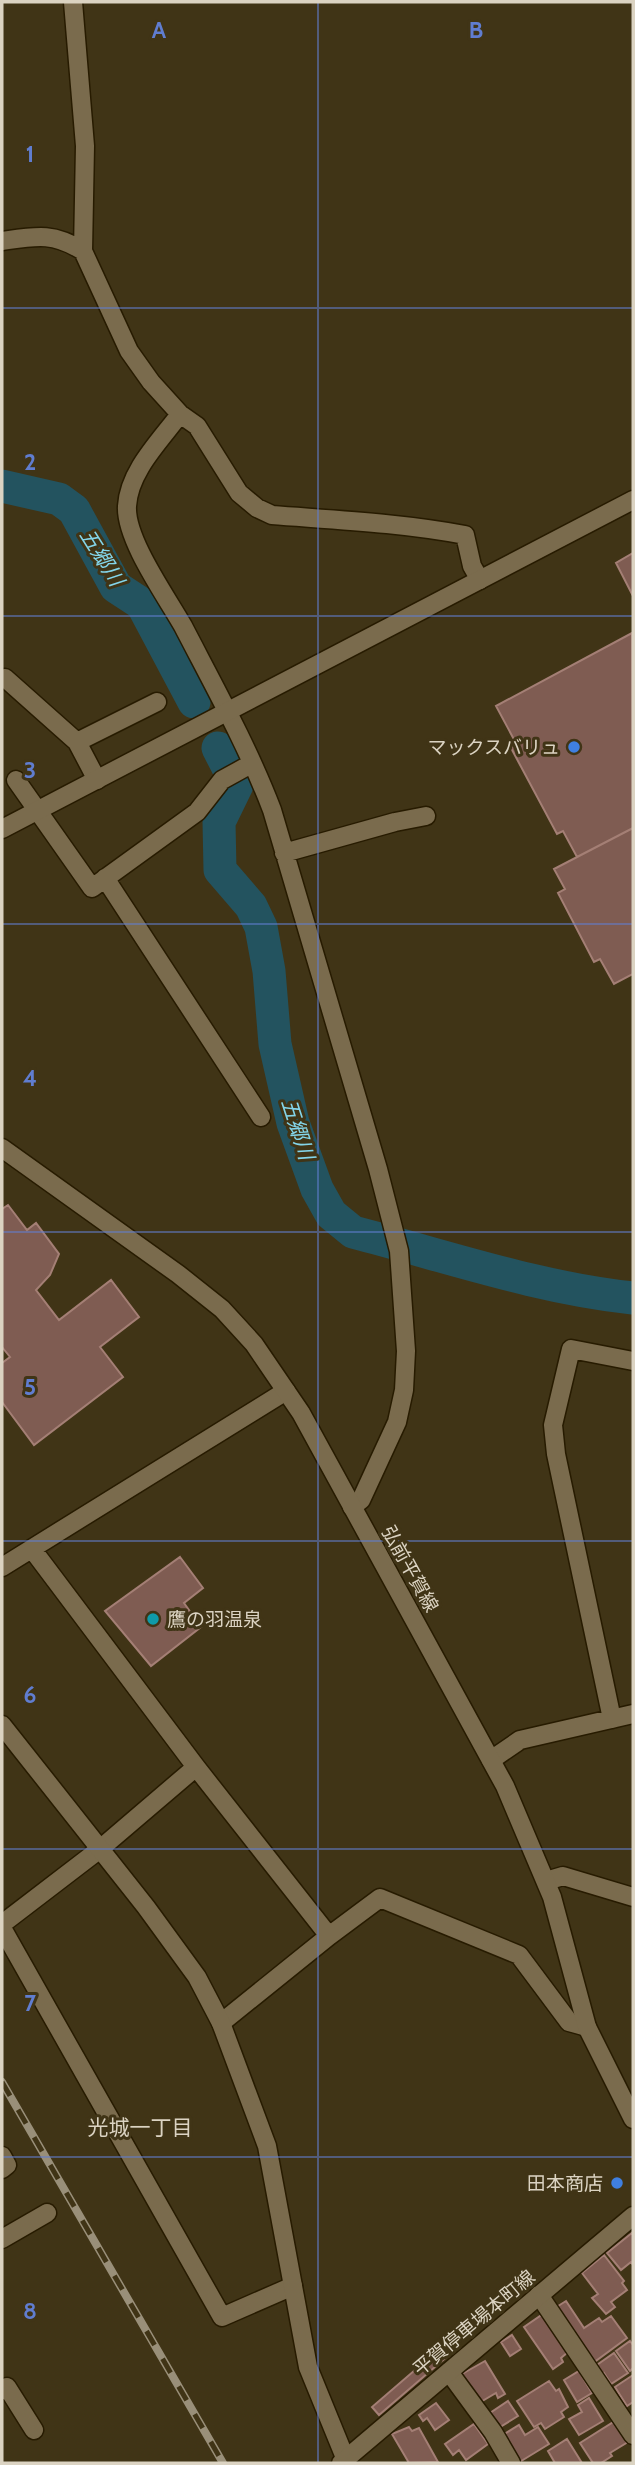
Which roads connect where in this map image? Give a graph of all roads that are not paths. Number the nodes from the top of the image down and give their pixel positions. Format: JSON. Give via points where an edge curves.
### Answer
{"nodes":[{"id":1,"x":73,"y":2,"type":"edge"},
{"id":2,"x":2,"y":241,"type":"edge"},
{"id":3,"x":83,"y":251,"type":"junction"},
{"id":4,"x":180,"y":414,"type":"junction"},
{"id":5,"x":633,"y":500,"type":"edge"},
{"id":6,"x":480,"y":580,"type":"junction"},
{"id":7,"x":5,"y":678,"type":"dead end"},
{"id":8,"x":158,"y":702,"type":"dead end"},
{"id":9,"x":226,"y":713,"type":"junction"},
{"id":10,"x":77,"y":742,"type":"junction"},
{"id":11,"x":246,"y":767,"type":"junction"},
{"id":12,"x":97,"y":779,"type":"junction"},
{"id":13,"x":16,"y":780,"type":"dead end"},
{"id":14,"x":38,"y":810,"type":"junction"},
{"id":15,"x":426,"y":816,"type":"dead end"},
{"id":16,"x":2,"y":829,"type":"edge"},
{"id":17,"x":284,"y":853,"type":"junction"},
{"id":18,"x":106,"y":878,"type":"junction"},
{"id":19,"x":261,"y":1117,"type":"dead end"},
{"id":20,"x":2,"y":1148,"type":"edge"},
{"id":21,"x":633,"y":1360,"type":"edge"},
{"id":22,"x":286,"y":1391,"type":"junction"},
{"id":23,"x":352,"y":1507,"type":"junction"},
{"id":24,"x":32,"y":1549,"type":"junction"},
{"id":25,"x":2,"y":1567,"type":"edge"},
{"id":26,"x":633,"y":1714,"type":"edge"},
{"id":27,"x":612,"y":1719,"type":"junction"},
{"id":28,"x":2,"y":1726,"type":"edge"},
{"id":29,"x":491,"y":1760,"type":"junction"},
{"id":30,"x":197,"y":1767,"type":"junction"},
{"id":31,"x":100,"y":1849,"type":"junction"},
{"id":32,"x":546,"y":1881,"type":"junction"},
{"id":33,"x":633,"y":1897,"type":"edge"},
{"id":34,"x":2,"y":1926,"type":"edge"},
{"id":35,"x":328,"y":1936,"type":"junction"},
{"id":36,"x":221,"y":2023,"type":"junction"},
{"id":37,"x":587,"y":2027,"type":"junction"},
{"id":38,"x":633,"y":2119,"type":"edge"},
{"id":39,"x":2,"y":2156,"type":"edge"},
{"id":40,"x":2,"y":2169,"type":"edge"},
{"id":41,"x":47,"y":2213,"type":"dead end"},
{"id":42,"x":633,"y":2216,"type":"edge"},
{"id":43,"x":2,"y":2239,"type":"edge"},
{"id":44,"x":293,"y":2286,"type":"junction"},
{"id":45,"x":539,"y":2295,"type":"junction"},
{"id":46,"x":449,"y":2372,"type":"junction"},
{"id":47,"x":2,"y":2390,"type":"edge"},
{"id":48,"x":34,"y":2430,"type":"dead end"},
{"id":49,"x":633,"y":2435,"type":"edge"},
{"id":50,"x":345,"y":2462,"type":"edge"},
{"id":51,"x":511,"y":2463,"type":"edge"}],
"edges":[{"from":1,"to":3,"type":"street","via":[[85,146]]},
{"from":2,"to":3,"type":"street","via":[[32,236],[65,239]]},
{"from":3,"to":4,"type":"street","via":[[129,351]]},
{"from":4,"to":6,"type":"street","via":[[197,426],[239,493],[257,508],[272,515],[465,535]]},
{"from":4,"to":9,"type":"street","via":[[140,469],[127,504],[128,520]]},
{"from":5,"to":6,"type":"street"},
{"from":6,"to":9,"type":"street"},
{"from":7,"to":10,"type":"street"},
{"from":8,"to":10,"type":"street"},
{"from":9,"to":11,"type":"street"},
{"from":9,"to":12,"type":"street"},
{"from":10,"to":12,"type":"street"},
{"from":11,"to":17,"type":"street","via":[[272,810]]},
{"from":11,"to":18,"type":"street","via":[[222,780],[197,812]]},
{"from":12,"to":14,"type":"street"},
{"from":13,"to":14,"type":"street"},
{"from":14,"to":16,"type":"street"},
{"from":14,"to":18,"type":"street","via":[[92,888]]},
{"from":15,"to":17,"type":"street"},
{"from":17,"to":23,"type":"street","via":[[399,1251],[404,1390],[397,1422],[361,1500]]},
{"from":18,"to":19,"type":"street"},
{"from":20,"to":22,"type":"street","name":"弘前平賀線","via":[[199,1290],[246,1335]]},
{"from":21,"to":27,"type":"street","via":[[571,1349],[553,1425]]},
{"from":22,"to":23,"type":"street","name":"弘前平賀線"},
{"from":22,"to":24,"type":"street"},
{"from":23,"to":29,"type":"street","name":"弘前平賀線"},
{"from":24,"to":25,"type":"street"},
{"from":24,"to":30,"type":"street"},
{"from":26,"to":27,"type":"street"},
{"from":27,"to":29,"type":"street","via":[[520,1741]]},
{"from":28,"to":31,"type":"street"},
{"from":29,"to":32,"type":"street","name":"弘前平賀線"},
{"from":30,"to":31,"type":"street"},
{"from":30,"to":35,"type":"street"},
{"from":31,"to":34,"type":"street"},
{"from":31,"to":36,"type":"street","via":[[197,1977]]},
{"from":32,"to":33,"type":"street","via":[[563,1876]]},
{"from":32,"to":37,"type":"street","name":"弘前平賀線"},
{"from":34,"to":44,"type":"street","via":[[222,2317]]},
{"from":35,"to":36,"type":"street"},
{"from":35,"to":37,"type":"street","via":[[380,1898],[519,1955],[569,2022]]},
{"from":36,"to":44,"type":"street","via":[[267,2146]]},
{"from":37,"to":38,"type":"street","name":"弘前平賀線"},
{"from":39,"to":40,"type":"street","via":[[7,2165]]},
{"from":41,"to":43,"type":"street"},
{"from":42,"to":45,"type":"street","name":"平賀停車場本町線"},
{"from":44,"to":50,"type":"street","via":[[308,2367]]},
{"from":45,"to":46,"type":"street","name":"平賀停車場本町線"},
{"from":45,"to":49,"type":"street"},
{"from":46,"to":50,"type":"street","name":"平賀停車場本町線"},
{"from":46,"to":51,"type":"street"},
{"from":47,"to":48,"type":"street","via":[[7,2387]]}]}
